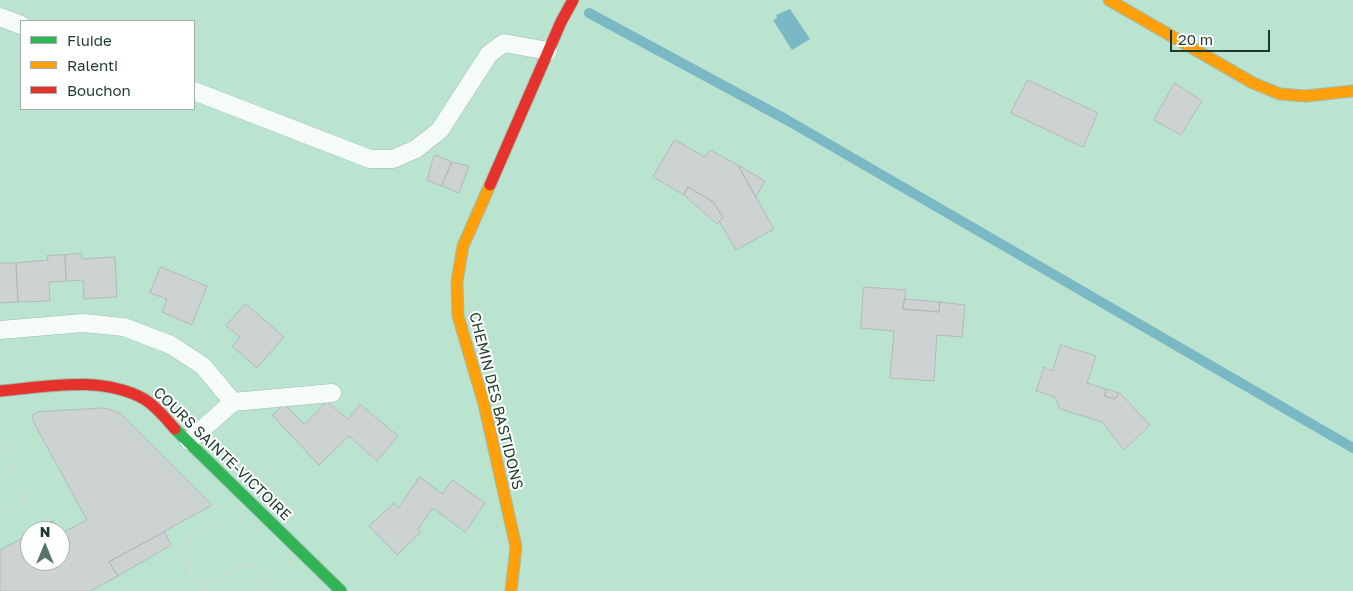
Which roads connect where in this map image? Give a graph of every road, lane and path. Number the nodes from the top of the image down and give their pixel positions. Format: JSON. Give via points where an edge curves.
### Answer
{"nodes":[{"id":1,"x":573,"y":0,"type":"edge"},
{"id":2,"x":1109,"y":0,"type":"edge"},
{"id":3,"x":0,"y":17,"type":"edge"},
{"id":4,"x":20,"y":25,"type":"edge"},
{"id":5,"x":548,"y":51,"type":"junction"},
{"id":6,"x":195,"y":91,"type":"edge"},
{"id":7,"x":1353,"y":91,"type":"edge"},
{"id":8,"x":0,"y":330,"type":"edge"},
{"id":9,"x":0,"y":391,"type":"edge"},
{"id":10,"x":332,"y":393,"type":"dead end"},
{"id":11,"x":233,"y":402,"type":"junction"},
{"id":12,"x":0,"y":436,"type":"edge"},
{"id":13,"x":189,"y":440,"type":"junction"},
{"id":14,"x":226,"y":512,"type":"dead end"},
{"id":15,"x":0,"y":514,"type":"edge"},
{"id":16,"x":202,"y":590,"type":"edge"},
{"id":17,"x":261,"y":591,"type":"edge"},
{"id":18,"x":341,"y":591,"type":"edge"},
{"id":19,"x":511,"y":591,"type":"edge"}],
"edges":[{"from":1,"to":5,"type":"street","name":"CHEMIN DES BASTIDONS"},
{"from":2,"to":7,"type":"street","via":[[1253,83],[1280,94],[1306,96]]},
{"from":3,"to":4,"type":"lane"},
{"from":5,"to":6,"type":"lane","via":[[504,43],[489,54],[440,130],[416,149],[394,159],[370,159]]},
{"from":5,"to":19,"type":"street","name":"CHEMIN DES BASTIDONS","via":[[463,246],[457,281],[458,316],[484,404],[516,547]]},
{"from":8,"to":11,"type":"lane","via":[[83,323],[124,327],[171,345],[203,366]]},
{"from":9,"to":13,"type":"street","name":"COURS SAINTE-VICTOIRE","via":[[92,384],[128,390],[146,400]]},
{"from":10,"to":11,"type":"lane"},
{"from":11,"to":13,"type":"lane"},
{"from":12,"to":15,"type":"path","via":[[8,450],[24,502]]},
{"from":13,"to":18,"type":"street","name":"COURS SAINTE-VICTOIRE"},
{"from":14,"to":16,"type":"path","via":[[185,546],[184,557]]},
{"from":16,"to":17,"type":"path","via":[[244,566],[252,565],[260,570]]}]}
